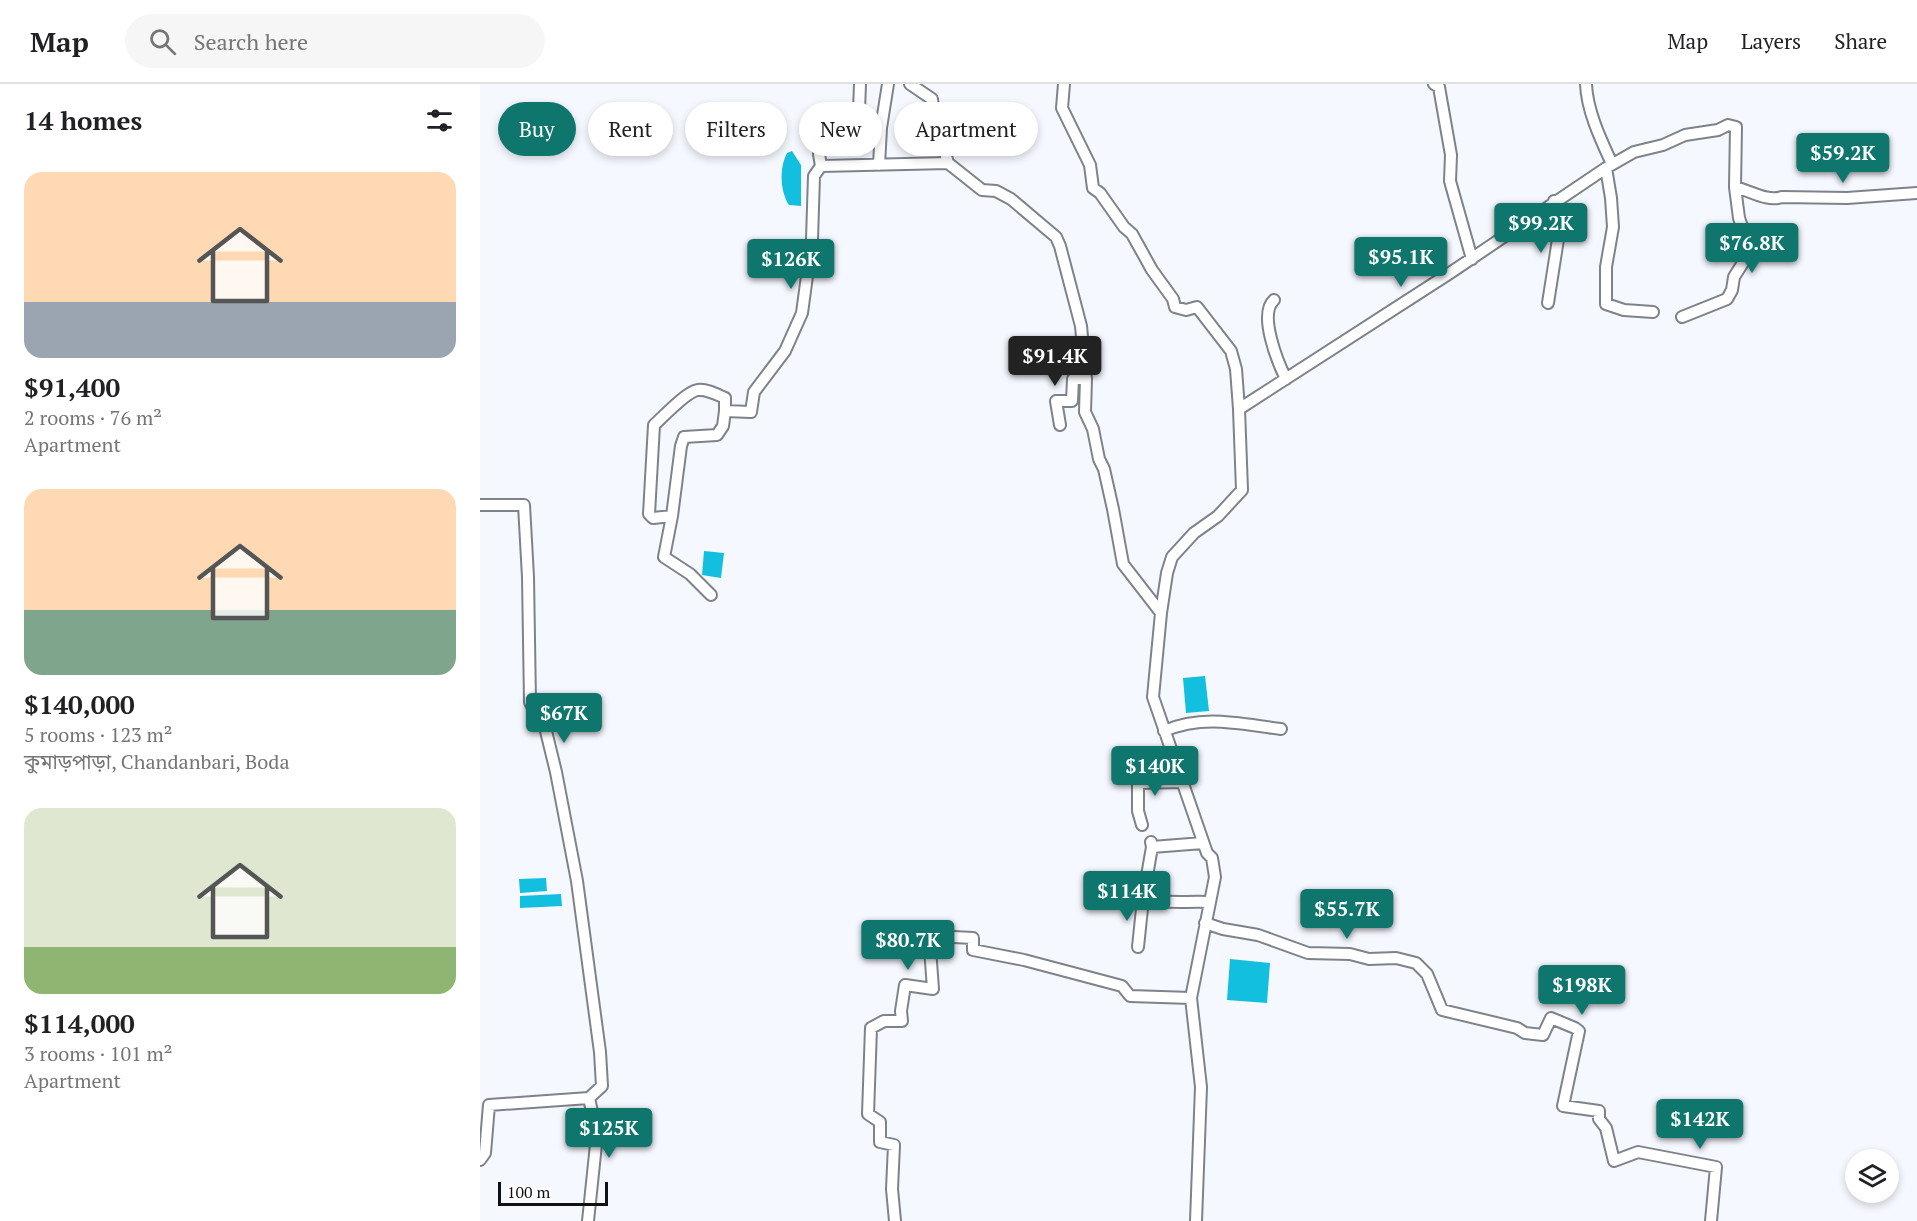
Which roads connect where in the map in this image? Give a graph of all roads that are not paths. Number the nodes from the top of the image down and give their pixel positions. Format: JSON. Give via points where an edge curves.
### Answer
{"nodes":[{"id":1,"x":860,"y":84,"type":"edge"},
{"id":2,"x":888,"y":84,"type":"edge"},
{"id":3,"x":910,"y":84,"type":"edge"},
{"id":4,"x":1064,"y":84,"type":"edge"},
{"id":5,"x":1434,"y":84,"type":"edge"},
{"id":6,"x":1586,"y":84,"type":"edge"},
{"id":7,"x":948,"y":163,"type":"junction"},
{"id":8,"x":879,"y":165,"type":"junction"},
{"id":9,"x":821,"y":166,"type":"junction"},
{"id":10,"x":1609,"y":166,"type":"junction"},
{"id":11,"x":1735,"y":188,"type":"junction"},
{"id":12,"x":1917,"y":193,"type":"edge"},
{"id":13,"x":1554,"y":201,"type":"junction"},
{"id":14,"x":1472,"y":259,"type":"junction"},
{"id":15,"x":1274,"y":300,"type":"dead end"},
{"id":16,"x":1548,"y":303,"type":"dead end"},
{"id":17,"x":1653,"y":312,"type":"dead end"},
{"id":18,"x":1682,"y":317,"type":"dead end"},
{"id":19,"x":1086,"y":379,"type":"junction"},
{"id":20,"x":1286,"y":379,"type":"junction"},
{"id":21,"x":1239,"y":409,"type":"junction"},
{"id":22,"x":725,"y":411,"type":"junction"},
{"id":23,"x":1060,"y":425,"type":"dead end"},
{"id":24,"x":480,"y":505,"type":"edge"},
{"id":25,"x":672,"y":516,"type":"junction"},
{"id":26,"x":711,"y":595,"type":"dead end"},
{"id":27,"x":1161,"y":613,"type":"junction"},
{"id":28,"x":1281,"y":729,"type":"dead end"},
{"id":29,"x":1164,"y":731,"type":"junction"},
{"id":30,"x":1182,"y":782,"type":"junction"},
{"id":31,"x":1142,"y":825,"type":"dead end"},
{"id":32,"x":1203,"y":843,"type":"junction"},
{"id":33,"x":1143,"y":899,"type":"junction"},
{"id":34,"x":1209,"y":902,"type":"junction"},
{"id":35,"x":1205,"y":923,"type":"junction"},
{"id":36,"x":1138,"y":947,"type":"dead end"},
{"id":37,"x":1191,"y":998,"type":"junction"},
{"id":38,"x":590,"y":1098,"type":"junction"},
{"id":39,"x":480,"y":1160,"type":"edge"},
{"id":40,"x":588,"y":1221,"type":"edge"},
{"id":41,"x":895,"y":1221,"type":"edge"},
{"id":42,"x":1196,"y":1221,"type":"edge"},
{"id":43,"x":1711,"y":1221,"type":"edge"}],
"edges":[{"from":1,"to":9,"type":"street","via":[[858,136],[823,134]]},
{"from":2,"to":8,"type":"street"},
{"from":3,"to":7,"type":"street","via":[[932,99]]},
{"from":4,"to":21,"type":"street","via":[[1062,108],[1090,165],[1093,188],[1132,234],[1175,307],[1197,307],[1231,351]]},
{"from":5,"to":14,"type":"street","via":[[1439,87],[1445,114],[1450,182]]},
{"from":6,"to":10,"type":"street"},
{"from":7,"to":8,"type":"street"},
{"from":7,"to":19,"type":"street","via":[[982,190],[996,191],[1011,199],[1056,237],[1082,326]]},
{"from":8,"to":9,"type":"street"},
{"from":9,"to":22,"type":"street","via":[[814,176],[812,239],[802,313],[785,351],[754,392],[751,412]]},
{"from":10,"to":11,"type":"street","via":[[1634,152],[1728,125],[1736,127]]},
{"from":10,"to":13,"type":"street"},
{"from":10,"to":17,"type":"street","via":[[1613,228],[1606,267],[1606,304]]},
{"from":11,"to":12,"type":"street","via":[[1774,200]]},
{"from":11,"to":18,"type":"street","via":[[1746,237],[1744,261],[1727,298]]},
{"from":13,"to":14,"type":"street"},
{"from":13,"to":16,"type":"street","via":[[1559,233]]},
{"from":14,"to":20,"type":"street"},
{"from":15,"to":20,"type":"street","via":[[1267,316],[1278,363]]},
{"from":19,"to":23,"type":"street","via":[[1073,379],[1072,400],[1056,401]]},
{"from":19,"to":27,"type":"street","via":[[1085,412],[1104,469],[1123,564]]},
{"from":20,"to":21,"type":"street"},
{"from":21,"to":27,"type":"street","via":[[1242,490],[1172,557]]},
{"from":22,"to":25,"type":"street","via":[[717,435],[684,437]]},
{"from":22,"to":25,"type":"street","via":[[724,398],[697,389],[654,425],[649,514],[653,518]]},
{"from":24,"to":38,"type":"street","via":[[524,505],[530,702],[545,727],[577,881],[600,1052],[602,1086]]},
{"from":25,"to":26,"type":"street","via":[[664,557],[690,574]]},
{"from":27,"to":29,"type":"street","via":[[1153,697]]},
{"from":28,"to":29,"type":"street","via":[[1215,720]]},
{"from":29,"to":30,"type":"street"},
{"from":30,"to":31,"type":"street","via":[[1138,783]]},
{"from":30,"to":32,"type":"street"},
{"from":32,"to":33,"type":"street","via":[[1151,844]]},
{"from":32,"to":34,"type":"street","via":[[1212,858],[1215,877]]},
{"from":33,"to":34,"type":"street","via":[[1161,903]]},
{"from":33,"to":36,"type":"street"},
{"from":34,"to":35,"type":"street"},
{"from":35,"to":37,"type":"street"},
{"from":35,"to":43,"type":"street","via":[[1258,935],[1308,953],[1396,958],[1416,963],[1427,974],[1442,1010],[1517,1028],[1525,1034],[1543,1035],[1551,1018],[1575,1028],[1578,1031],[1563,1106],[1599,1111],[1614,1161],[1638,1152],[1716,1167]]},
{"from":37,"to":41,"type":"street","via":[[1130,996],[1122,986],[973,950],[972,938],[934,936],[930,948],[933,989],[905,985],[902,1021],[884,1021],[871,1028],[868,1114],[880,1122],[880,1142],[894,1145]]},
{"from":37,"to":42,"type":"street","via":[[1201,1087]]},
{"from":38,"to":39,"type":"street","via":[[489,1105],[485,1153]]},
{"from":38,"to":40,"type":"street","via":[[597,1135]]}]}
